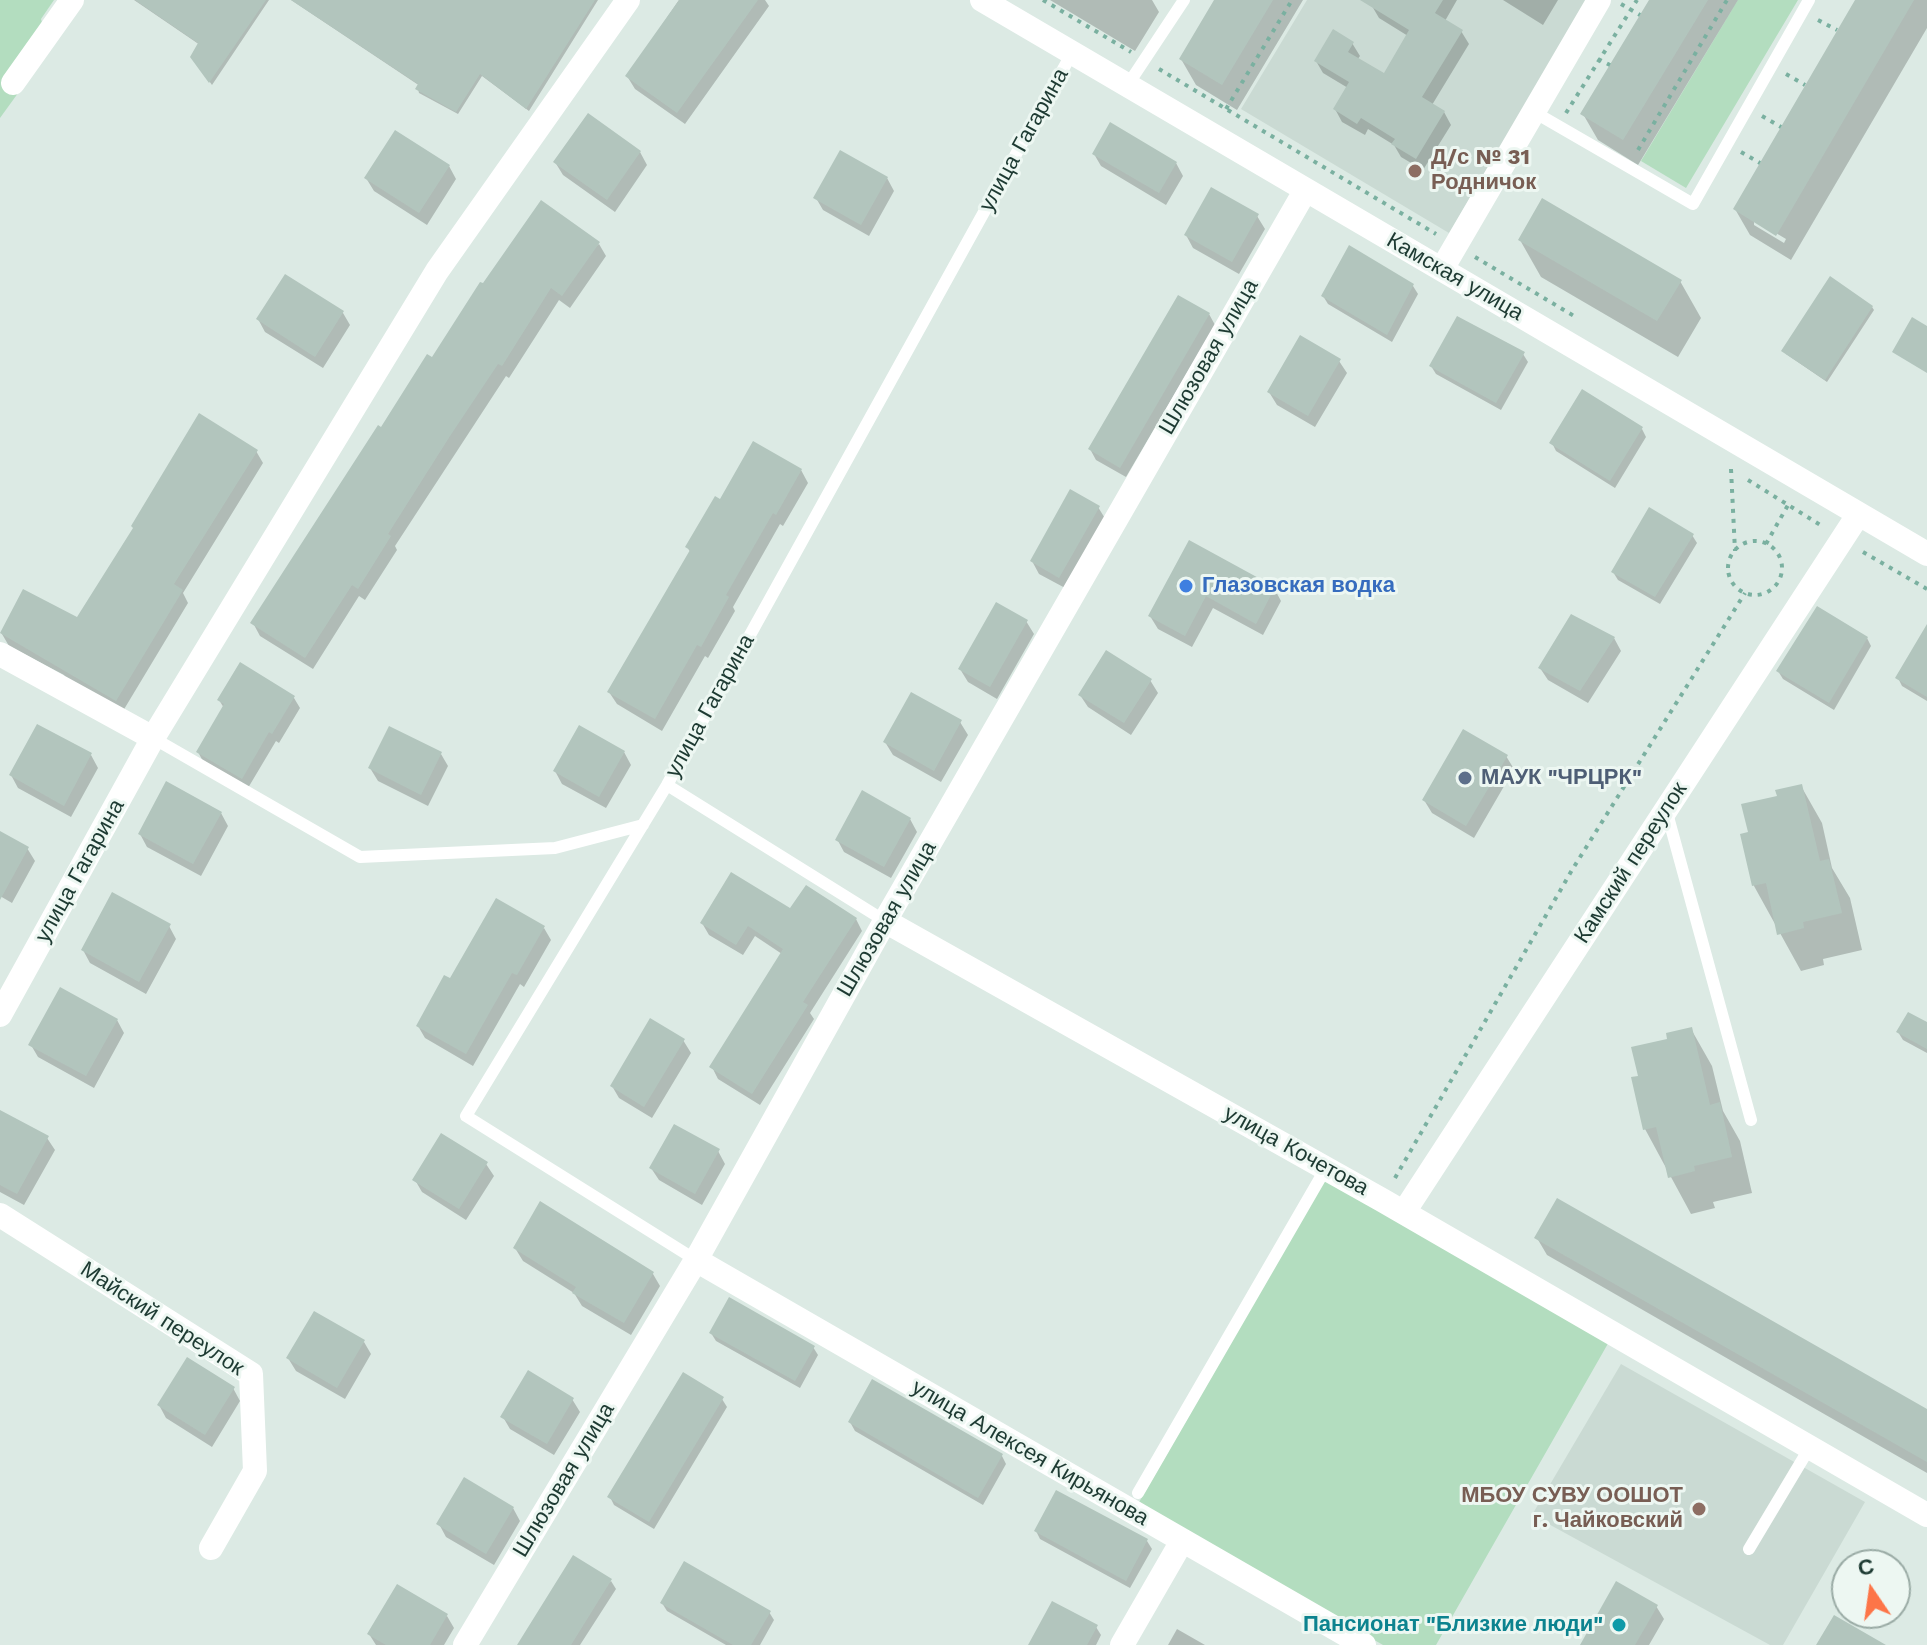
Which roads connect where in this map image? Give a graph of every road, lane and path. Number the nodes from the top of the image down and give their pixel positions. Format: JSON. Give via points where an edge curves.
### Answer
{"nodes":[{"id":1,"x":72,"y":0,"type":"edge"},
{"id":2,"x":628,"y":0,"type":"edge"},
{"id":3,"x":982,"y":0,"type":"edge"},
{"id":4,"x":1043,"y":0,"type":"edge"},
{"id":5,"x":1184,"y":0,"type":"edge"},
{"id":6,"x":1292,"y":0,"type":"edge"},
{"id":7,"x":1599,"y":0,"type":"edge"},
{"id":8,"x":1637,"y":0,"type":"edge"},
{"id":9,"x":1727,"y":0,"type":"edge"},
{"id":10,"x":1809,"y":0,"type":"edge"},
{"id":11,"x":1631,"y":10,"type":"junction"},
{"id":12,"x":1640,"y":15,"type":"dead end"},
{"id":13,"x":1831,"y":27,"type":"dead end"},
{"id":14,"x":1837,"y":30,"type":"dead end"},
{"id":15,"x":1072,"y":53,"type":"junction"},
{"id":16,"x":1144,"y":60,"type":"junction"},
{"id":17,"x":13,"y":83,"type":"dead end"},
{"id":18,"x":1127,"y":86,"type":"junction"},
{"id":19,"x":1226,"y":109,"type":"junction"},
{"id":20,"x":1534,"y":112,"type":"junction"},
{"id":21,"x":1558,"y":126,"type":"junction"},
{"id":22,"x":1629,"y":166,"type":"junction"},
{"id":23,"x":1305,"y":191,"type":"junction"},
{"id":24,"x":1455,"y":246,"type":"junction"},
{"id":25,"x":1442,"y":269,"type":"junction"},
{"id":26,"x":1577,"y":318,"type":"dead end"},
{"id":27,"x":1731,"y":469,"type":"dead end"},
{"id":28,"x":1788,"y":505,"type":"dead end"},
{"id":29,"x":1858,"y":515,"type":"junction"},
{"id":30,"x":1766,"y":544,"type":"junction"},
{"id":31,"x":1735,"y":551,"type":"junction"},
{"id":32,"x":1927,"y":554,"type":"edge"},
{"id":33,"x":1745,"y":593,"type":"junction"},
{"id":34,"x":0,"y":654,"type":"edge"},
{"id":35,"x":153,"y":738,"type":"junction"},
{"id":36,"x":667,"y":785,"type":"junction"},
{"id":37,"x":1666,"y":810,"type":"junction"},
{"id":38,"x":643,"y":825,"type":"junction"},
{"id":39,"x":885,"y":921,"type":"junction"},
{"id":40,"x":0,"y":1015,"type":"edge"},
{"id":41,"x":1751,"y":1120,"type":"dead end"},
{"id":42,"x":1326,"y":1168,"type":"junction"},
{"id":43,"x":1382,"y":1200,"type":"junction"},
{"id":44,"x":1404,"y":1212,"type":"junction"},
{"id":45,"x":0,"y":1215,"type":"edge"},
{"id":46,"x":696,"y":1260,"type":"junction"},
{"id":47,"x":1810,"y":1447,"type":"junction"},
{"id":48,"x":1138,"y":1493,"type":"dead end"},
{"id":49,"x":1927,"y":1515,"type":"edge"},
{"id":50,"x":1182,"y":1541,"type":"junction"},
{"id":51,"x":211,"y":1548,"type":"dead end"},
{"id":52,"x":1749,"y":1549,"type":"dead end"},
{"id":53,"x":465,"y":1645,"type":"edge"},
{"id":54,"x":1122,"y":1645,"type":"edge"},
{"id":55,"x":1364,"y":1645,"type":"edge"}],
"edges":[{"from":1,"to":17,"type":"street"},
{"from":2,"to":35,"type":"street","name":"улица Гагарина","via":[[437,271]]},
{"from":3,"to":15,"type":"street","name":"Камская улица"},
{"from":4,"to":16,"type":"path"},
{"from":5,"to":16,"type":"lane"},
{"from":6,"to":19,"type":"path"},
{"from":7,"to":20,"type":"street"},
{"from":8,"to":11,"type":"path"},
{"from":9,"to":22,"type":"path"},
{"from":10,"to":22,"type":"lane","via":[[1693,204]]},
{"from":11,"to":12,"type":"path"},
{"from":11,"to":21,"type":"path"},
{"from":13,"to":14,"type":"path"},
{"from":15,"to":18,"type":"street","name":"Камская улица"},
{"from":15,"to":36,"type":"lane","name":"улица Гагарина"},
{"from":16,"to":18,"type":"lane"},
{"from":16,"to":19,"type":"path"},
{"from":18,"to":23,"type":"street","name":"Камская улица"},
{"from":19,"to":24,"type":"path"},
{"from":20,"to":21,"type":"lane"},
{"from":20,"to":24,"type":"street"},
{"from":21,"to":22,"type":"lane"},
{"from":23,"to":25,"type":"street","name":"Камская улица"},
{"from":23,"to":39,"type":"street","name":"Шлюзовая улица"},
{"from":24,"to":25,"type":"street"},
{"from":24,"to":26,"type":"path"},
{"from":25,"to":29,"type":"street","name":"Камская улица"},
{"from":27,"to":31,"type":"path"},
{"from":28,"to":30,"type":"path"},
{"from":29,"to":32,"type":"street","name":"Камская улица"},
{"from":29,"to":37,"type":"street","name":"Камский переулок"},
{"from":30,"to":31,"type":"path","via":[[1749,541]]},
{"from":30,"to":33,"type":"path","via":[[1779,555],[1780,578],[1769,592]]},
{"from":31,"to":33,"type":"path","via":[[1729,574]]},
{"from":33,"to":43,"type":"path","name":"Камский переулок","via":[[1572,870]]},
{"from":34,"to":35,"type":"street"},
{"from":35,"to":38,"type":"lane","via":[[360,857],[555,848]]},
{"from":35,"to":40,"type":"street","name":"улица Гагарина"},
{"from":36,"to":38,"type":"lane","name":"улица Гагарина"},
{"from":36,"to":39,"type":"lane","name":"улица Кочетова"},
{"from":37,"to":41,"type":"lane"},
{"from":37,"to":44,"type":"street","name":"Камский переулок"},
{"from":38,"to":46,"type":"lane","name":"улица Гагарина","via":[[466,1116]]},
{"from":39,"to":42,"type":"street","name":"улица Кочетова"},
{"from":39,"to":46,"type":"street","name":"Шлюзовая улица"},
{"from":42,"to":43,"type":"street","name":"улица Кочетова"},
{"from":42,"to":48,"type":"lane"},
{"from":43,"to":44,"type":"street","name":"улица Кочетова"},
{"from":44,"to":47,"type":"street","name":"улица Кочетова"},
{"from":45,"to":51,"type":"street","name":"Майский переулок","via":[[251,1374],[255,1471]]},
{"from":46,"to":50,"type":"street","name":"улица Алексея Кирьянова"},
{"from":46,"to":53,"type":"street","name":"Шлюзовая улица"},
{"from":47,"to":49,"type":"street","name":"улица Кочетова"},
{"from":47,"to":52,"type":"lane"},
{"from":50,"to":54,"type":"street"},
{"from":50,"to":55,"type":"street","name":"улица Алексея Кирьянова"}]}
